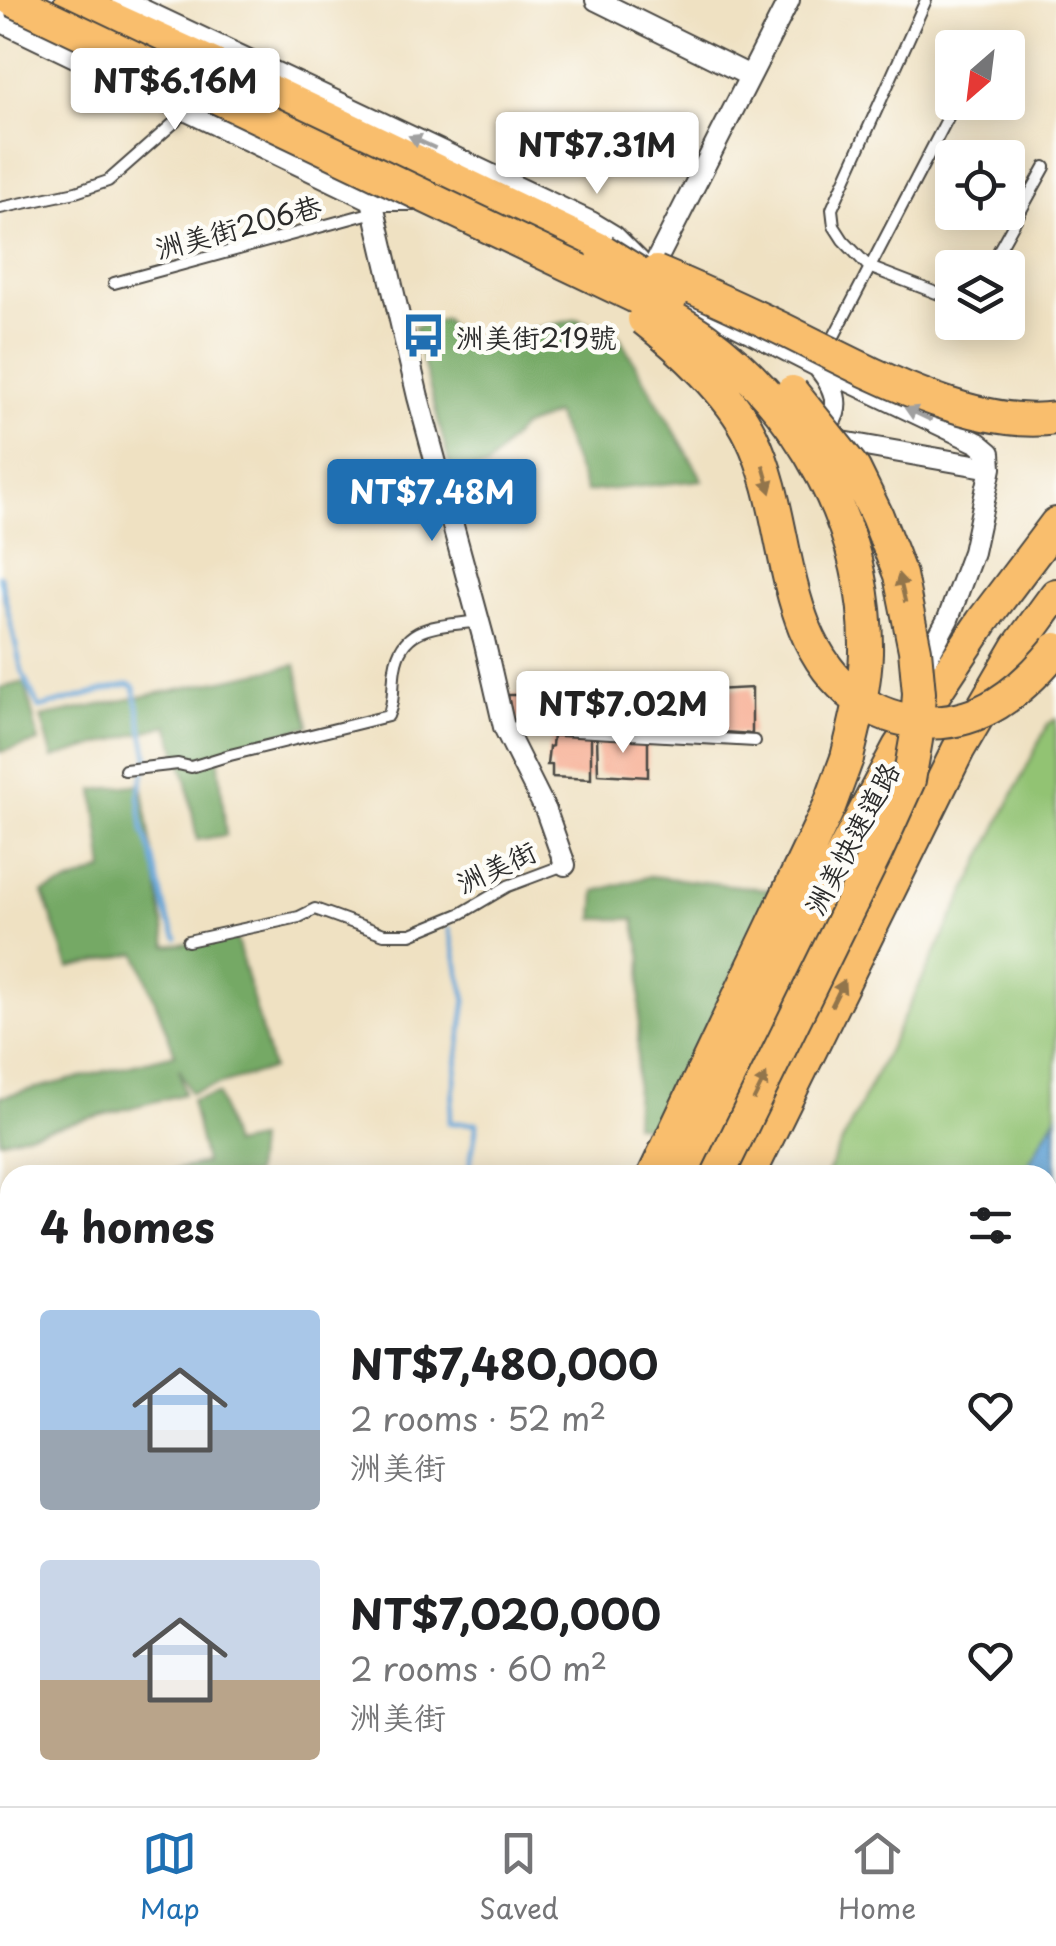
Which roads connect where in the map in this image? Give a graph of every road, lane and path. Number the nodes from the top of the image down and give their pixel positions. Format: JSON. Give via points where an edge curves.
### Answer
{"nodes":[{"id":1,"x":13,"y":0,"type":"edge"},
{"id":2,"x":71,"y":0,"type":"edge"},
{"id":3,"x":122,"y":0,"type":"edge"},
{"id":4,"x":596,"y":0,"type":"edge"},
{"id":5,"x":790,"y":0,"type":"edge"},
{"id":6,"x":926,"y":0,"type":"edge"},
{"id":7,"x":0,"y":20,"type":"edge"},
{"id":8,"x":750,"y":76,"type":"junction"},
{"id":9,"x":183,"y":108,"type":"junction"},
{"id":10,"x":947,"y":120,"type":"edge"},
{"id":11,"x":1045,"y":167,"type":"dead end"},
{"id":12,"x":373,"y":206,"type":"junction"},
{"id":13,"x":0,"y":208,"type":"edge"},
{"id":14,"x":999,"y":250,"type":"edge"},
{"id":15,"x":598,"y":264,"type":"junction"},
{"id":16,"x":869,"y":267,"type":"junction"},
{"id":17,"x":650,"y":273,"type":"junction"},
{"id":18,"x":114,"y":283,"type":"dead end"},
{"id":19,"x":935,"y":292,"type":"edge"},
{"id":20,"x":634,"y":306,"type":"junction"},
{"id":21,"x":818,"y":367,"type":"junction"},
{"id":22,"x":1056,"y":418,"type":"edge"},
{"id":23,"x":806,"y":436,"type":"junction"},
{"id":24,"x":992,"y":468,"type":"junction"},
{"id":25,"x":1056,"y":524,"type":"edge"},
{"id":26,"x":1056,"y":594,"type":"edge"},
{"id":27,"x":478,"y":621,"type":"junction"},
{"id":28,"x":1056,"y":649,"type":"edge"},
{"id":29,"x":504,"y":727,"type":"junction"},
{"id":30,"x":755,"y":741,"type":"dead end"},
{"id":31,"x":125,"y":770,"type":"dead end"},
{"id":32,"x":565,"y":864,"type":"joint"},
{"id":33,"x":188,"y":941,"type":"dead end"},
{"id":34,"x":659,"y":1165,"type":"edge"},
{"id":35,"x":676,"y":1165,"type":"edge"},
{"id":36,"x":689,"y":1165,"type":"edge"},
{"id":37,"x":723,"y":1165,"type":"edge"},
{"id":38,"x":754,"y":1165,"type":"edge"}],
"edges":[{"from":1,"to":15,"type":"highway","bridge":true},
{"from":2,"to":15,"type":"highway","via":[[247,80]]},
{"from":17,"to":3,"type":"street","one_way":true,"via":[[591,222]]},
{"from":4,"to":8,"type":"street"},
{"from":5,"to":8,"type":"street"},
{"from":6,"to":16,"type":"lane","via":[[832,209],[834,226]]},
{"from":7,"to":9,"type":"street"},
{"from":8,"to":17,"type":"street"},
{"from":9,"to":12,"type":"street"},
{"from":9,"to":13,"type":"lane","via":[[108,181]]},
{"from":10,"to":16,"type":"lane"},
{"from":11,"to":14,"type":"lane"},
{"from":12,"to":18,"type":"lane","name":"洲美街206巷"},
{"from":12,"to":20,"type":"street","via":[[412,199],[503,221],[574,259]]},
{"from":12,"to":27,"type":"street","name":"洲美街"},
{"from":15,"to":22,"type":"highway","bridge":true,"via":[[716,297],[940,401],[1018,420]]},
{"from":15,"to":28,"type":"highway","one_way":true,"bridge":true,"via":[[726,398],[750,434],[803,628],[842,687],[873,710],[904,721],[965,719],[1000,704]]},
{"from":15,"to":34,"type":"highway","bridge":true,"via":[[746,374],[812,453],[850,549],[866,655],[847,758],[829,808]]},
{"from":37,"to":15,"type":"highway","one_way":true,"bridge":true,"via":[[910,780],[920,693],[915,650],[900,575],[877,516],[854,469],[792,392],[709,318]]},
{"from":16,"to":19,"type":"lane"},
{"from":16,"to":21,"type":"lane"},
{"from":17,"to":20,"type":"street"},
{"from":17,"to":21,"type":"street","via":[[690,304]]},
{"from":20,"to":23,"type":"street","via":[[691,379],[722,406]]},
{"from":21,"to":23,"type":"street","via":[[830,381],[836,408],[819,432]]},
{"from":24,"to":21,"type":"street","one_way":true,"via":[[990,453],[978,443]]},
{"from":23,"to":24,"type":"street"},
{"from":24,"to":35,"type":"street","via":[[973,552],[948,619]]},
{"from":25,"to":36,"type":"highway","name":"洲美快速道路","bridge":true,"via":[[899,747]]},
{"from":38,"to":26,"type":"highway","name":"洲美快速道路","one_way":true,"bridge":true,"via":[[958,750]]},
{"from":27,"to":29,"type":"street","name":"洲美街"},
{"from":27,"to":31,"type":"lane","via":[[416,631],[401,645],[388,716],[191,768]]},
{"from":29,"to":30,"type":"lane"},
{"from":29,"to":32,"type":"street","name":"洲美街"},
{"from":32,"to":33,"type":"lane","name":"洲美街","via":[[410,934],[384,934],[315,909]]}]}
